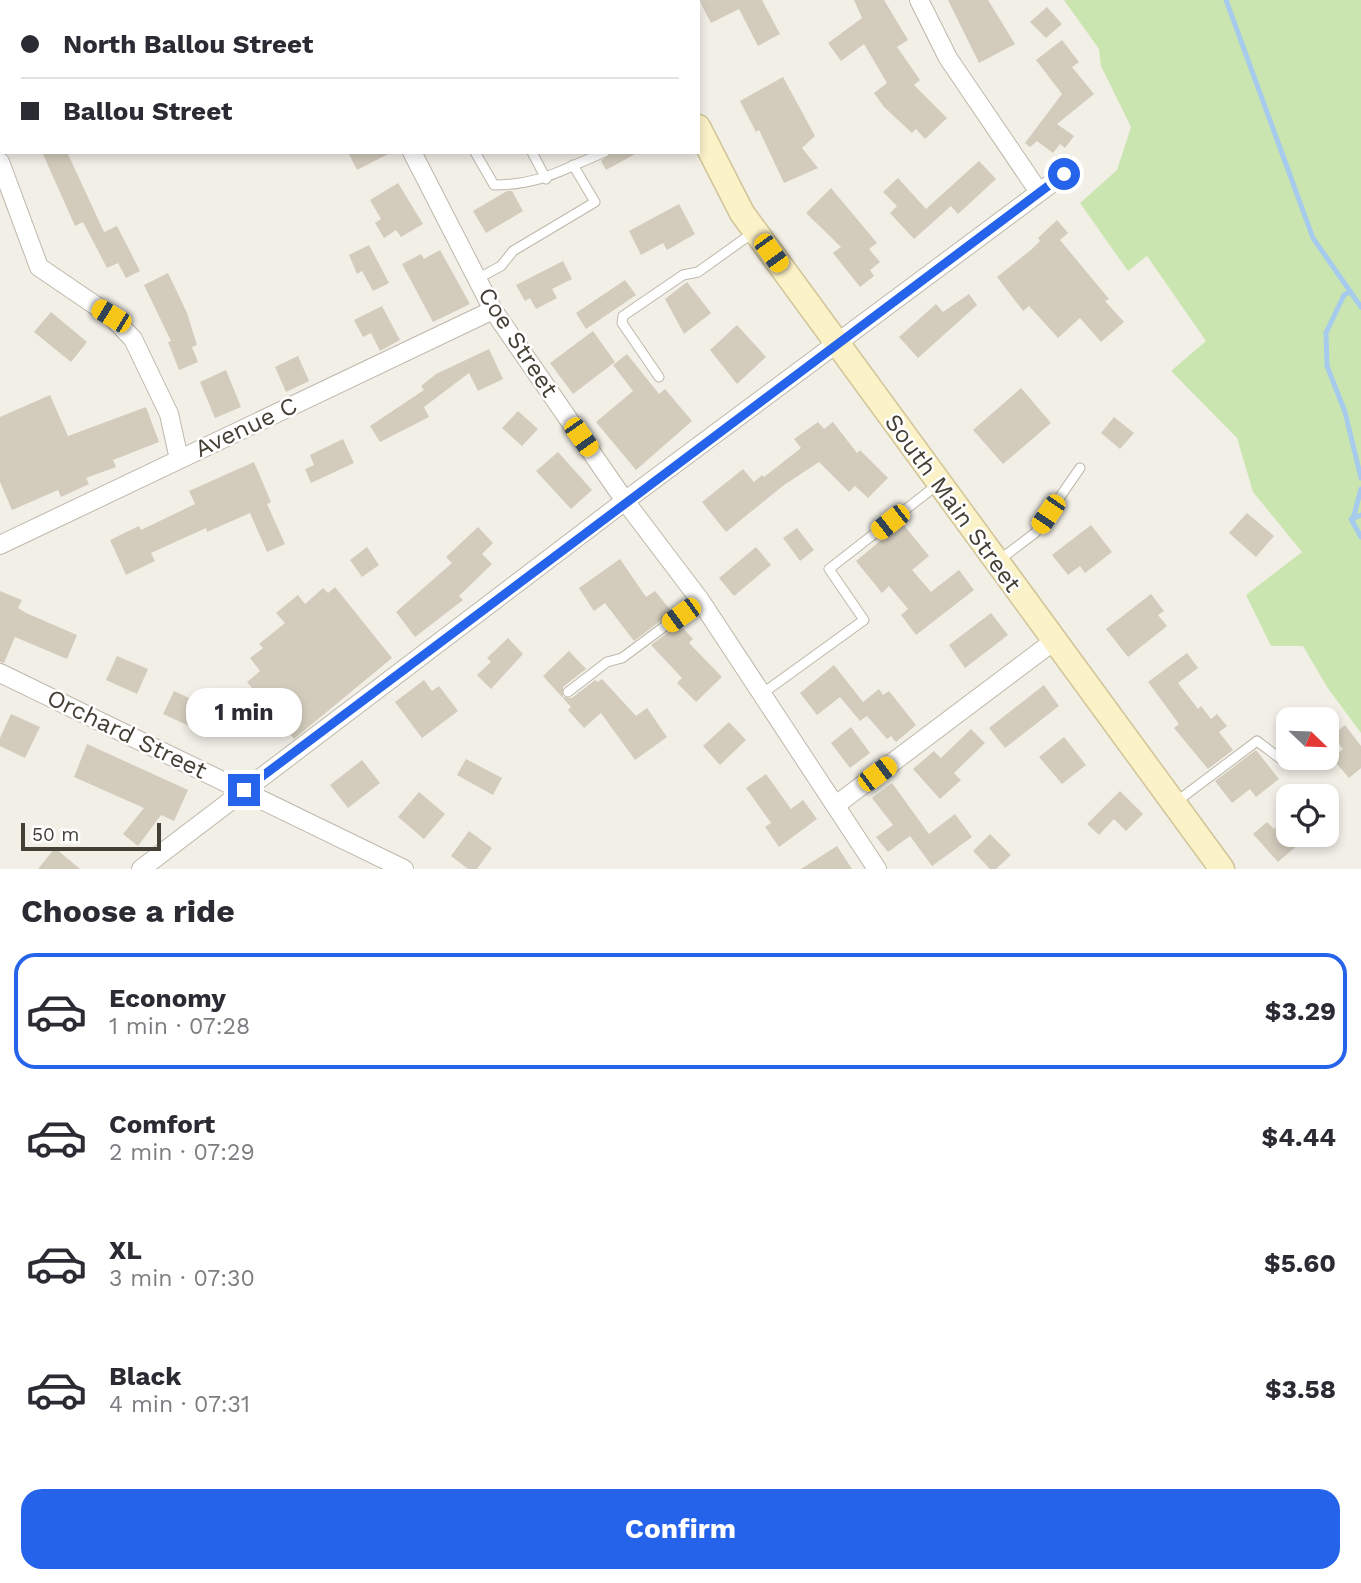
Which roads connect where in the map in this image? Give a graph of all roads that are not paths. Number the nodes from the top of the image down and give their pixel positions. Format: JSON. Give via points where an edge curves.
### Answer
{"nodes":[{"id":1,"x":919,"y":0,"type":"edge"},
{"id":2,"x":700,"y":131,"type":"edge"},
{"id":3,"x":413,"y":154,"type":"edge"},
{"id":4,"x":476,"y":154,"type":"edge"},
{"id":5,"x":533,"y":154,"type":"edge"},
{"id":6,"x":599,"y":154,"type":"edge"},
{"id":7,"x":0,"y":162,"type":"edge"},
{"id":8,"x":573,"y":165,"type":"junction"},
{"id":9,"x":1064,"y":174,"type":"dead end"},
{"id":10,"x":546,"y":179,"type":"junction"},
{"id":11,"x":1038,"y":192,"type":"junction"},
{"id":12,"x":755,"y":231,"type":"junction"},
{"id":13,"x":477,"y":279,"type":"junction"},
{"id":14,"x":493,"y":310,"type":"junction"},
{"id":15,"x":836,"y":343,"type":"junction"},
{"id":16,"x":659,"y":377,"type":"dead end"},
{"id":17,"x":179,"y":459,"type":"junction"},
{"id":18,"x":1080,"y":468,"type":"dead end"},
{"id":19,"x":939,"y":484,"type":"junction"},
{"id":20,"x":625,"y":500,"type":"junction"},
{"id":21,"x":0,"y":545,"type":"edge"},
{"id":22,"x":996,"y":562,"type":"junction"},
{"id":23,"x":700,"y":600,"type":"junction"},
{"id":24,"x":1054,"y":641,"type":"junction"},
{"id":25,"x":0,"y":673,"type":"edge"},
{"id":26,"x":568,"y":692,"type":"dead end"},
{"id":27,"x":763,"y":692,"type":"junction"},
{"id":28,"x":1276,"y":756,"type":"edge"},
{"id":29,"x":244,"y":790,"type":"junction"},
{"id":30,"x":1176,"y":802,"type":"junction"},
{"id":31,"x":836,"y":805,"type":"junction"},
{"id":32,"x":141,"y":869,"type":"edge"},
{"id":33,"x":404,"y":869,"type":"edge"},
{"id":34,"x":877,"y":869,"type":"edge"},
{"id":35,"x":1222,"y":869,"type":"edge"}],
"edges":[{"from":1,"to":11,"type":"street","via":[[948,58]]},
{"from":2,"to":12,"type":"main road","name":"South Main Street"},
{"from":3,"to":13,"type":"street","name":"Coe Street"},
{"from":4,"to":10,"type":"lane","via":[[494,185]]},
{"from":5,"to":10,"type":"lane"},
{"from":6,"to":8,"type":"lane"},
{"from":7,"to":17,"type":"street","via":[[39,267],[111,316],[133,339],[169,414]]},
{"from":8,"to":10,"type":"lane"},
{"from":8,"to":13,"type":"lane","via":[[595,202],[513,251],[501,266]]},
{"from":9,"to":11,"type":"street"},
{"from":11,"to":15,"type":"street"},
{"from":12,"to":15,"type":"main road","name":"South Main Street"},
{"from":12,"to":16,"type":"lane","via":[[698,272],[683,275],[622,316],[622,323]]},
{"from":13,"to":14,"type":"street","name":"Coe Street"},
{"from":14,"to":17,"type":"street","name":"Avenue C"},
{"from":14,"to":20,"type":"street","name":"Coe Street"},
{"from":15,"to":19,"type":"main road","name":"South Main Street"},
{"from":15,"to":20,"type":"street"},
{"from":17,"to":21,"type":"street","name":"Avenue C"},
{"from":18,"to":22,"type":"lane","via":[[1035,533]]},
{"from":19,"to":22,"type":"main road","name":"South Main Street"},
{"from":19,"to":27,"type":"lane","via":[[829,569],[864,620]]},
{"from":20,"to":23,"type":"street","name":"Coe Street"},
{"from":20,"to":29,"type":"street"},
{"from":22,"to":24,"type":"main road","name":"South Main Street"},
{"from":23,"to":26,"type":"lane"},
{"from":23,"to":27,"type":"street","name":"Coe Street"},
{"from":24,"to":30,"type":"main road","name":"South Main Street"},
{"from":24,"to":31,"type":"street"},
{"from":25,"to":29,"type":"street","name":"Orchard Street"},
{"from":27,"to":31,"type":"street","name":"Coe Street"},
{"from":28,"to":30,"type":"lane","via":[[1257,741]]},
{"from":29,"to":32,"type":"street"},
{"from":29,"to":33,"type":"street","name":"Orchard Street"},
{"from":30,"to":35,"type":"main road","name":"South Main Street"},
{"from":31,"to":34,"type":"street","name":"Coe Street"}]}
